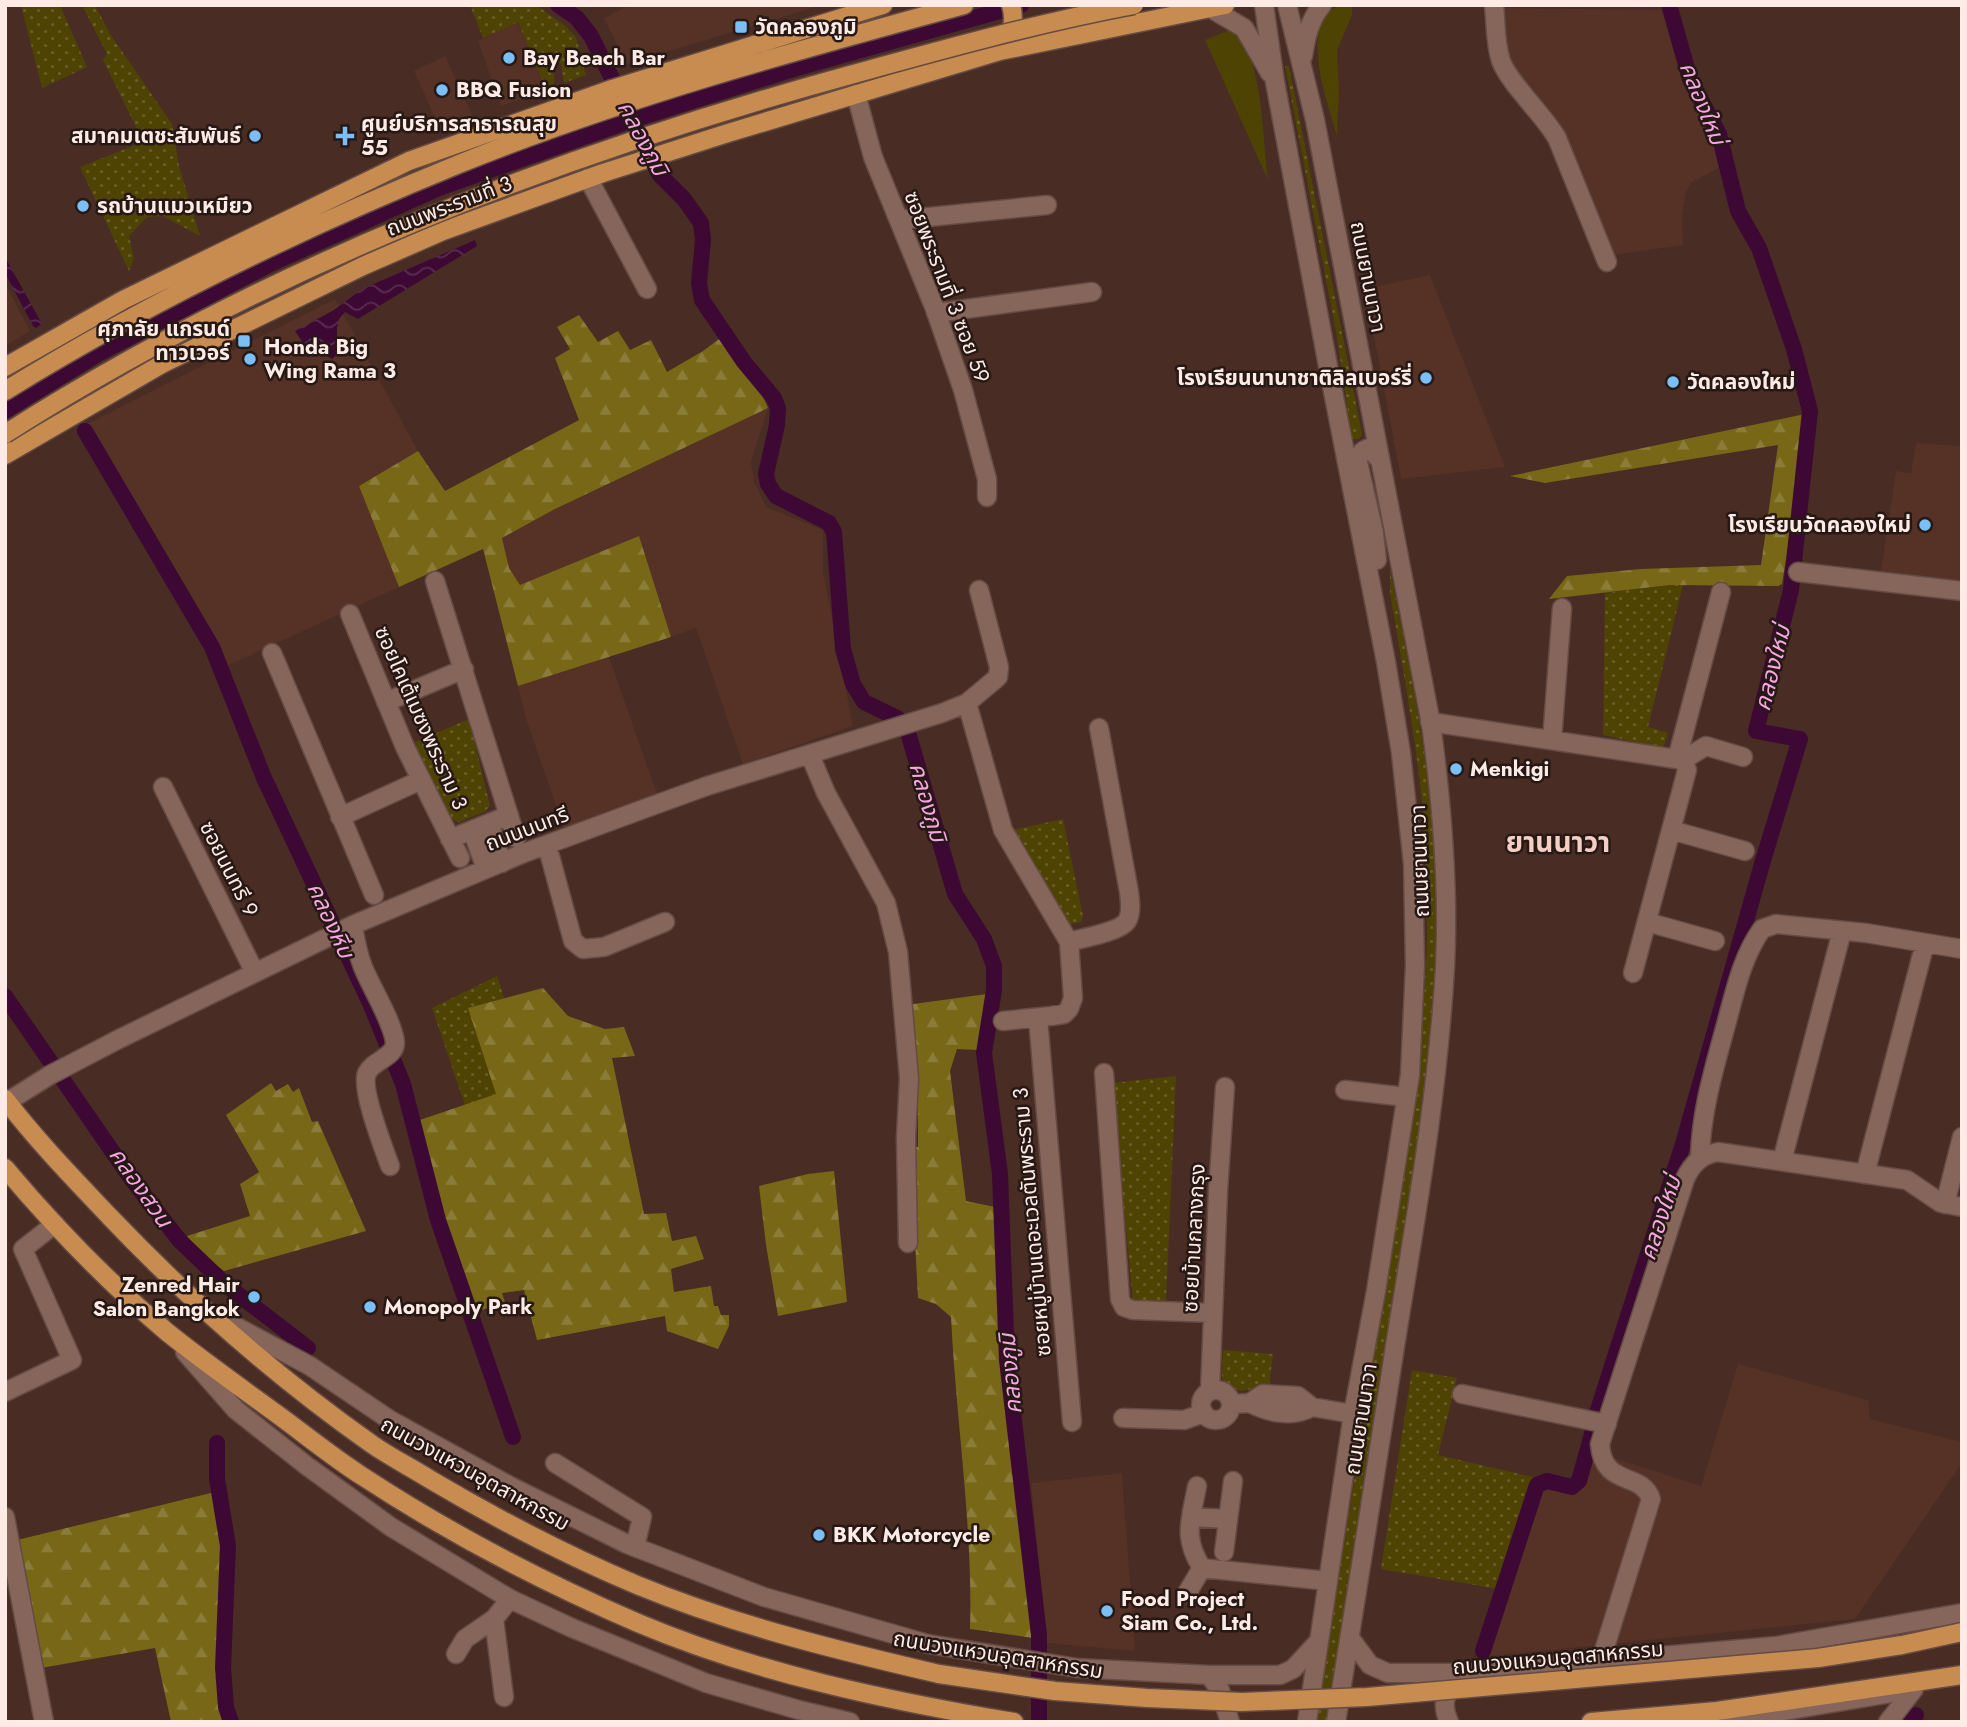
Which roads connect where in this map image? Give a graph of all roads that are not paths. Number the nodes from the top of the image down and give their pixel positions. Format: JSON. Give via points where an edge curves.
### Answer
{"nodes":[{"id":1,"x":883,"y":5,"type":"edge"},
{"id":2,"x":964,"y":5,"type":"edge"},
{"id":3,"x":1134,"y":5,"type":"edge"},
{"id":4,"x":1264,"y":5,"type":"edge"},
{"id":5,"x":1287,"y":5,"type":"edge"},
{"id":6,"x":1322,"y":5,"type":"edge"},
{"id":7,"x":1494,"y":5,"type":"edge"},
{"id":8,"x":1218,"y":7,"type":"edge"},
{"id":9,"x":1012,"y":10,"type":"edge"},
{"id":10,"x":841,"y":11,"type":"edge"},
{"id":11,"x":1000,"y":51,"type":"junction"},
{"id":12,"x":1301,"y":65,"type":"junction"},
{"id":13,"x":1275,"y":82,"type":"junction"},
{"id":14,"x":856,"y":94,"type":"junction"},
{"id":15,"x":588,"y":178,"type":"junction"},
{"id":16,"x":1047,"y":205,"type":"dead end"},
{"id":17,"x":899,"y":220,"type":"junction"},
{"id":18,"x":1607,"y":262,"type":"dead end"},
{"id":19,"x":647,"y":289,"type":"dead end"},
{"id":20,"x":1092,"y":292,"type":"dead end"},
{"id":21,"x":936,"y":313,"type":"junction"},
{"id":22,"x":5,"y":367,"type":"edge"},
{"id":23,"x":5,"y":391,"type":"edge"},
{"id":24,"x":5,"y":434,"type":"edge"},
{"id":25,"x":5,"y":455,"type":"edge"},
{"id":26,"x":1380,"y":460,"type":"junction"},
{"id":27,"x":987,"y":497,"type":"dead end"},
{"id":28,"x":1798,"y":572,"type":"dead end"},
{"id":29,"x":1369,"y":575,"type":"junction"},
{"id":30,"x":435,"y":581,"type":"dead end"},
{"id":31,"x":979,"y":590,"type":"dead end"},
{"id":32,"x":1962,"y":591,"type":"edge"},
{"id":33,"x":1721,"y":592,"type":"dead end"},
{"id":34,"x":1562,"y":608,"type":"dead end"},
{"id":35,"x":351,"y":614,"type":"dead end"},
{"id":36,"x":272,"y":653,"type":"dead end"},
{"id":37,"x":464,"y":669,"type":"junction"},
{"id":38,"x":386,"y":702,"type":"junction"},
{"id":39,"x":967,"y":703,"type":"junction"},
{"id":40,"x":1430,"y":722,"type":"junction"},
{"id":41,"x":1099,"y":728,"type":"dead end"},
{"id":42,"x":1552,"y":740,"type":"junction"},
{"id":43,"x":810,"y":755,"type":"junction"},
{"id":44,"x":1743,"y":757,"type":"dead end"},
{"id":45,"x":1680,"y":759,"type":"junction"},
{"id":46,"x":421,"y":780,"type":"junction"},
{"id":47,"x":163,"y":787,"type":"dead end"},
{"id":48,"x":509,"y":816,"type":"junction"},
{"id":49,"x":340,"y":817,"type":"junction"},
{"id":50,"x":489,"y":823,"type":"junction"},
{"id":51,"x":472,"y":830,"type":"junction"},
{"id":52,"x":1671,"y":831,"type":"junction"},
{"id":53,"x":516,"y":838,"type":"dead end"},
{"id":54,"x":450,"y":839,"type":"junction"},
{"id":55,"x":547,"y":845,"type":"junction"},
{"id":56,"x":1745,"y":851,"type":"dead end"},
{"id":57,"x":460,"y":858,"type":"dead end"},
{"id":58,"x":494,"y":866,"type":"junction"},
{"id":59,"x":374,"y":895,"type":"dead end"},
{"id":60,"x":665,"y":922,"type":"dead end"},
{"id":61,"x":1647,"y":922,"type":"junction"},
{"id":62,"x":342,"y":930,"type":"junction"},
{"id":63,"x":1842,"y":931,"type":"junction"},
{"id":64,"x":1069,"y":942,"type":"junction"},
{"id":65,"x":1715,"y":942,"type":"dead end"},
{"id":66,"x":1925,"y":943,"type":"junction"},
{"id":67,"x":1962,"y":949,"type":"edge"},
{"id":68,"x":254,"y":971,"type":"junction"},
{"id":69,"x":1633,"y":973,"type":"dead end"},
{"id":70,"x":1038,"y":1018,"type":"junction"},
{"id":71,"x":1003,"y":1021,"type":"dead end"},
{"id":72,"x":1104,"y":1073,"type":"dead end"},
{"id":73,"x":1225,"y":1087,"type":"dead end"},
{"id":74,"x":1345,"y":1090,"type":"dead end"},
{"id":75,"x":1406,"y":1097,"type":"junction"},
{"id":76,"x":6,"y":1101,"type":"edge"},
{"id":77,"x":1962,"y":1137,"type":"edge"},
{"id":78,"x":1700,"y":1158,"type":"junction"},
{"id":79,"x":1782,"y":1161,"type":"junction"},
{"id":80,"x":390,"y":1166,"type":"dead end"},
{"id":81,"x":5,"y":1168,"type":"edge"},
{"id":82,"x":1865,"y":1174,"type":"junction"},
{"id":83,"x":1953,"y":1206,"type":"edge"},
{"id":84,"x":55,"y":1224,"type":"junction"},
{"id":85,"x":908,"y":1243,"type":"dead end"},
{"id":86,"x":202,"y":1308,"type":"junction"},
{"id":87,"x":1213,"y":1313,"type":"junction"},
{"id":88,"x":167,"y":1331,"type":"junction"},
{"id":89,"x":1210,"y":1391,"type":"junction"},
{"id":90,"x":5,"y":1392,"type":"edge"},
{"id":91,"x":1462,"y":1394,"type":"dead end"},
{"id":92,"x":1231,"y":1404,"type":"junction"},
{"id":93,"x":1204,"y":1413,"type":"junction"},
{"id":94,"x":1353,"y":1414,"type":"junction"},
{"id":95,"x":1124,"y":1418,"type":"dead end"},
{"id":96,"x":1072,"y":1422,"type":"dead end"},
{"id":97,"x":1607,"y":1424,"type":"junction"},
{"id":98,"x":555,"y":1463,"type":"dead end"},
{"id":99,"x":1233,"y":1480,"type":"dead end"},
{"id":100,"x":1197,"y":1486,"type":"dead end"},
{"id":101,"x":5,"y":1517,"type":"edge"},
{"id":102,"x":1191,"y":1517,"type":"junction"},
{"id":103,"x":1228,"y":1519,"type":"junction"},
{"id":104,"x":635,"y":1547,"type":"junction"},
{"id":105,"x":1224,"y":1552,"type":"dead end"},
{"id":106,"x":1202,"y":1568,"type":"junction"},
{"id":107,"x":1328,"y":1581,"type":"junction"},
{"id":108,"x":1186,"y":1593,"type":"dead end"},
{"id":109,"x":510,"y":1599,"type":"junction"},
{"id":110,"x":1962,"y":1613,"type":"edge"},
{"id":111,"x":494,"y":1619,"type":"junction"},
{"id":112,"x":1962,"y":1632,"type":"edge"},
{"id":113,"x":1350,"y":1638,"type":"junction"},
{"id":114,"x":1318,"y":1643,"type":"junction"},
{"id":115,"x":456,"y":1654,"type":"dead end"},
{"id":116,"x":1601,"y":1660,"type":"junction"},
{"id":117,"x":1467,"y":1673,"type":"junction"},
{"id":118,"x":1209,"y":1675,"type":"junction"},
{"id":119,"x":1962,"y":1675,"type":"edge"},
{"id":120,"x":1962,"y":1680,"type":"edge"},
{"id":121,"x":1914,"y":1689,"type":"junction"},
{"id":122,"x":504,"y":1697,"type":"dead end"},
{"id":123,"x":799,"y":1716,"type":"edge"},
{"id":124,"x":44,"y":1722,"type":"edge"},
{"id":125,"x":850,"y":1722,"type":"edge"},
{"id":126,"x":1014,"y":1722,"type":"edge"},
{"id":127,"x":1230,"y":1722,"type":"edge"},
{"id":128,"x":1307,"y":1722,"type":"edge"},
{"id":129,"x":1336,"y":1722,"type":"edge"},
{"id":130,"x":1449,"y":1722,"type":"edge"},
{"id":131,"x":1591,"y":1722,"type":"edge"},
{"id":132,"x":1673,"y":1722,"type":"edge"},
{"id":133,"x":1888,"y":1722,"type":"edge"}],
"edges":[{"from":1,"to":10,"type":"main road"},
{"from":2,"to":23,"type":"main road","name":"ถนนพระรามที่ 3","via":[[653,95],[460,164],[192,285]]},
{"from":3,"to":24,"type":"main road","name":"ถนนพระรามที่ 3","bridge":true,"via":[[807,87],[539,173],[299,272],[107,372]]},
{"from":4,"to":13,"type":"street","name":"ถนนยานนาวา"},
{"from":5,"to":12,"type":"street","name":"ถนนยานนาวา"},
{"from":6,"to":12,"type":"street","via":[[1307,31]]},
{"from":7,"to":18,"type":"street","via":[[1502,64],[1557,138]]},
{"from":8,"to":11,"type":"main road","name":"ถนนพระรามที่ 3"},
{"from":8,"to":13,"type":"street","via":[[1244,28]]},
{"from":9,"to":11,"type":"main road","via":[[1012,33]]},
{"from":10,"to":22,"type":"main road","via":[[409,161],[123,300]]},
{"from":11,"to":14,"type":"main road","name":"ถนนพระรามที่ 3"},
{"from":12,"to":26,"type":"street","name":"ถนนยานนาวา"},
{"from":13,"to":29,"type":"street","name":"ถนนยานนาวา"},
{"from":14,"to":15,"type":"main road","name":"ถนนพระรามที่ 3"},
{"from":14,"to":17,"type":"street","name":"ซอยพระรามที่ 3 ซอย 59","via":[[873,157]]},
{"from":15,"to":19,"type":"street"},
{"from":15,"to":25,"type":"main road","name":"ถนนพระรามที่ 3","via":[[443,231],[326,283],[162,364]]},
{"from":16,"to":17,"type":"street"},
{"from":17,"to":21,"type":"street","name":"ซอยพระรามที่ 3 ซอย 59"},
{"from":20,"to":21,"type":"street"},
{"from":21,"to":27,"type":"street","name":"ซอยพระรามที่ 3 ซอย 59","via":[[972,421]]},
{"from":26,"to":29,"type":"street","via":[[1369,448],[1358,462],[1374,533],[1377,564]]},
{"from":26,"to":40,"type":"street","name":"ถนนยานนาวา"},
{"from":28,"to":32,"type":"street"},
{"from":29,"to":75,"type":"street","name":"ถนนยานนาวา","via":[[1401,753],[1413,864],[1415,965]]},
{"from":30,"to":37,"type":"street","name":"ซอยโคเต้เมซงพระราม 3"},
{"from":31,"to":39,"type":"street","name":"ถนนนนทรี","via":[[998,677]]},
{"from":33,"to":45,"type":"street"},
{"from":34,"to":42,"type":"street"},
{"from":35,"to":38,"type":"street","name":"ซอยโคเต้เมซงพระราม 3"},
{"from":36,"to":49,"type":"street"},
{"from":37,"to":38,"type":"street"},
{"from":37,"to":48,"type":"street","name":"ซอยโคเต้เมซงพระราม 3"},
{"from":38,"to":46,"type":"street","name":"ซอยโคเต้เมซงพระราม 3"},
{"from":39,"to":43,"type":"street","name":"ถนนนนทรี"},
{"from":39,"to":64,"type":"street","via":[[1003,830]]},
{"from":40,"to":42,"type":"street"},
{"from":40,"to":113,"type":"street","name":"ถนนยานนาวา","via":[[1445,860],[1441,1020],[1422,1181]]},
{"from":41,"to":64,"type":"street","via":[[1130,911],[1127,921],[1116,929]]},
{"from":42,"to":45,"type":"street"},
{"from":43,"to":55,"type":"street","name":"ถนนนนทรี","via":[[707,786]]},
{"from":43,"to":85,"type":"street","via":[[886,903],[898,952],[908,1078]]},
{"from":44,"to":45,"type":"street","via":[[1706,746]]},
{"from":45,"to":52,"type":"street","via":[[1687,769]]},
{"from":46,"to":49,"type":"street"},
{"from":46,"to":54,"type":"street","name":"ซอยโคเต้เมซงพระราม 3"},
{"from":47,"to":68,"type":"street","name":"ซอยนนทรี 9"},
{"from":48,"to":50,"type":"street","name":"ซอยโคเต้เมซงพระราม 3"},
{"from":48,"to":53,"type":"street","name":"ซอยโคเต้เมซงพระราม 3"},
{"from":49,"to":59,"type":"street"},
{"from":50,"to":51,"type":"street","name":"ซอยโคเต้เมซงพระราม 3"},
{"from":50,"to":58,"type":"street","name":"ซอยโคเต้เมซงพระราม 3"},
{"from":51,"to":54,"type":"street","name":"ซอยโคเต้เมซงพระราม 3"},
{"from":51,"to":58,"type":"street","name":"ซอยโคเต้เมซงพระราม 3"},
{"from":52,"to":56,"type":"street"},
{"from":52,"to":61,"type":"street"},
{"from":54,"to":57,"type":"street","name":"ซอยโคเต้เมซงพระราม 3"},
{"from":55,"to":58,"type":"street","name":"ถนนนนทรี"},
{"from":55,"to":60,"type":"street","via":[[573,941],[583,949],[604,947]]},
{"from":58,"to":62,"type":"street","name":"ถนนนนทรี"},
{"from":61,"to":65,"type":"street"},
{"from":61,"to":69,"type":"street"},
{"from":62,"to":68,"type":"street","name":"ถนนนนทรี"},
{"from":62,"to":80,"type":"street","via":[[393,1032],[395,1045],[368,1071],[365,1080]]},
{"from":63,"to":66,"type":"street"},
{"from":63,"to":78,"type":"street","via":[[1776,925],[1762,929],[1756,938],[1741,970],[1708,1089]]},
{"from":63,"to":79,"type":"street"},
{"from":64,"to":70,"type":"street","via":[[1073,998],[1069,1009]]},
{"from":66,"to":67,"type":"street"},
{"from":66,"to":82,"type":"street"},
{"from":68,"to":76,"type":"street","name":"ถนนนนทรี"},
{"from":70,"to":71,"type":"street"},
{"from":70,"to":96,"type":"street","name":"ซอยหมู่บ้านเดอะเวลตันพระราม 3"},
{"from":72,"to":87,"type":"street","via":[[1120,1299],[1124,1307],[1133,1310]]},
{"from":73,"to":87,"type":"street","name":"ซอยบ้านกลางกรุง"},
{"from":74,"to":75,"type":"street"},
{"from":75,"to":94,"type":"street","name":"ถนนยานนาวา"},
{"from":76,"to":86,"type":"main road","name":"ถนนวงแหวนอุตสาหกรรม","via":[[65,1170]]},
{"from":77,"to":83,"type":"street"},
{"from":78,"to":79,"type":"street","via":[[1718,1152]]},
{"from":78,"to":97,"type":"street","via":[[1685,1179]]},
{"from":79,"to":82,"type":"street"},
{"from":81,"to":84,"type":"main road"},
{"from":82,"to":83,"type":"street","via":[[1914,1183],[1934,1199]]},
{"from":84,"to":88,"type":"main road"},
{"from":84,"to":90,"type":"street","via":[[23,1249],[72,1360]]},
{"from":86,"to":104,"type":"street","name":"ถนนวงแหวนอุตสาหกรรม","via":[[310,1366],[390,1420]]},
{"from":86,"to":112,"type":"main road","name":"ถนนวงแหวนอุตสาหกรรม","bridge":true,"via":[[375,1446],[549,1544],[637,1585],[730,1619],[939,1674],[1055,1691],[1147,1698],[1242,1702],[1367,1697],[1818,1658]]},
{"from":87,"to":89,"type":"street","name":"ซอยบ้านกลางกรุง"},
{"from":88,"to":109,"type":"street","via":[[236,1410],[299,1460],[391,1527]]},
{"from":88,"to":126,"type":"main road","via":[[360,1475],[441,1525],[639,1624],[825,1684]]},
{"from":89,"to":92,"type":"street","via":[[1224,1392]]},
{"from":89,"to":93,"type":"street","name":"ซอยบ้านกลางกรุง","via":[[1202,1400]]},
{"from":91,"to":97,"type":"street"},
{"from":92,"to":93,"type":"street","via":[[1221,1419]]},
{"from":92,"to":94,"type":"street","via":[[1250,1403],[1263,1394],[1298,1396],[1312,1407]]},
{"from":93,"to":95,"type":"street","via":[[1184,1420]]},
{"from":94,"to":107,"type":"street","name":"ถนนยานนาวา"},
{"from":97,"to":116,"type":"street","via":[[1600,1444],[1608,1469],[1645,1489],[1651,1499]]},
{"from":98,"to":104,"type":"street","via":[[642,1517]]},
{"from":99,"to":103,"type":"street"},
{"from":100,"to":102,"type":"street"},
{"from":101,"to":124,"type":"street"},
{"from":102,"to":103,"type":"street"},
{"from":102,"to":106,"type":"street","via":[[1189,1543]]},
{"from":103,"to":105,"type":"street"},
{"from":104,"to":118,"type":"street","name":"ถนนวงแหวนอุตสาหกรรม","via":[[771,1599],[928,1643],[1077,1668]]},
{"from":106,"to":107,"type":"street"},
{"from":106,"to":108,"type":"street"},
{"from":107,"to":114,"type":"street","name":"ถนนยานนาวา"},
{"from":109,"to":111,"type":"street"},
{"from":109,"to":123,"type":"street","via":[[706,1683]]},
{"from":110,"to":116,"type":"street","name":"ถนนวงแหวนอุตสาหกรรม","via":[[1776,1646]]},
{"from":111,"to":115,"type":"street","via":[[465,1639]]},
{"from":111,"to":122,"type":"street"},
{"from":113,"to":117,"type":"street","name":"ถนนวงแหวนอุตสาหกรรม","via":[[1370,1665],[1388,1673]]},
{"from":113,"to":129,"type":"street","name":"ถนนยานนาวา"},
{"from":114,"to":118,"type":"street","name":"ถนนวงแหวนอุตสาหกรรม","via":[[1293,1669],[1280,1675]]},
{"from":114,"to":128,"type":"street","name":"ถนนยานนาวา"},
{"from":116,"to":117,"type":"street","name":"ถนนวงแหวนอุตสาหกรรม"},
{"from":117,"to":130,"type":"street","via":[[1448,1689],[1444,1709]]},
{"from":118,"to":127,"type":"street","via":[[1220,1690]]},
{"from":119,"to":131,"type":"main road","via":[[1717,1711]]},
{"from":120,"to":121,"type":"street"},
{"from":121,"to":132,"type":"street","via":[[1772,1713]]},
{"from":121,"to":133,"type":"street"},
{"from":123,"to":125,"type":"street"}]}
